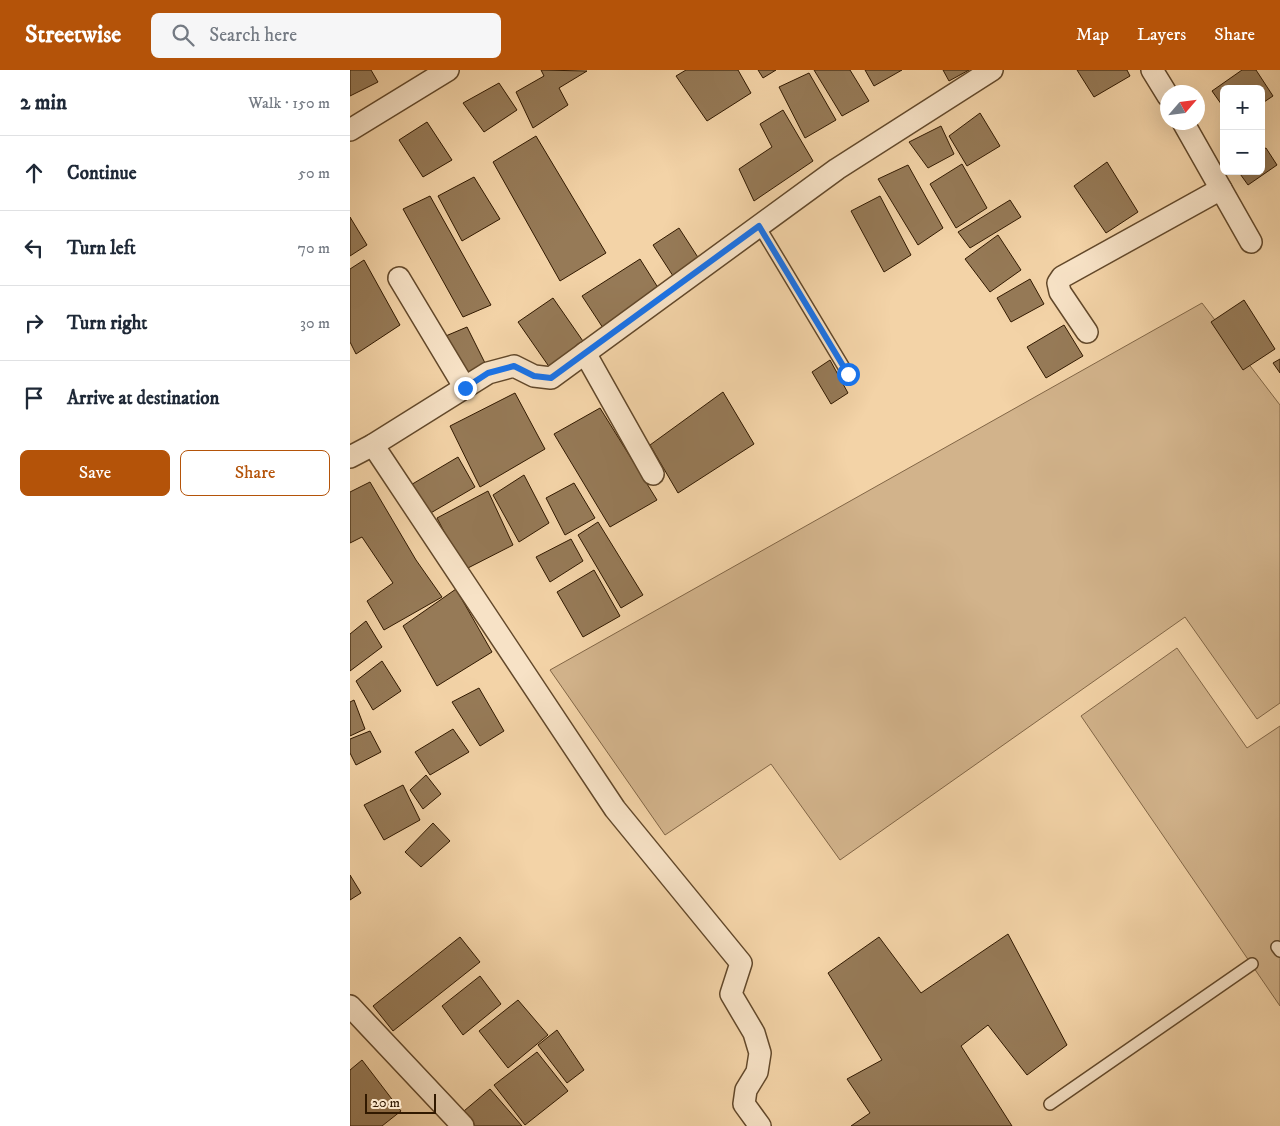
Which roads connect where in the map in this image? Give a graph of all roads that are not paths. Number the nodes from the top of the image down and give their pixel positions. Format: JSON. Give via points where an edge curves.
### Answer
{"nodes":[{"id":1,"x":448,"y":70,"type":"edge"},
{"id":2,"x":992,"y":70,"type":"edge"},
{"id":3,"x":1152,"y":70,"type":"edge"},
{"id":4,"x":1161,"y":85,"type":"edge"},
{"id":5,"x":350,"y":130,"type":"edge"},
{"id":6,"x":1188,"y":130,"type":"edge"},
{"id":7,"x":1221,"y":189,"type":"junction"},
{"id":8,"x":759,"y":226,"type":"junction"},
{"id":9,"x":1251,"y":242,"type":"dead end"},
{"id":10,"x":399,"y":278,"type":"dead end"},
{"id":11,"x":1087,"y":332,"type":"dead end"},
{"id":12,"x":585,"y":353,"type":"junction"},
{"id":13,"x":848,"y":374,"type":"dead end"},
{"id":14,"x":465,"y":388,"type":"junction"},
{"id":15,"x":373,"y":445,"type":"junction"},
{"id":16,"x":350,"y":457,"type":"edge"},
{"id":17,"x":654,"y":474,"type":"dead end"},
{"id":18,"x":1252,"y":964,"type":"dead end"},
{"id":19,"x":350,"y":1006,"type":"edge"},
{"id":20,"x":1050,"y":1104,"type":"dead end"},
{"id":21,"x":463,"y":1126,"type":"edge"},
{"id":22,"x":760,"y":1126,"type":"edge"}],
"edges":[{"from":1,"to":5,"type":"street"},
{"from":2,"to":8,"type":"street","via":[[837,169]]},
{"from":3,"to":4,"type":"street"},
{"from":6,"to":7,"type":"street"},
{"from":7,"to":9,"type":"street"},
{"from":7,"to":11,"type":"street","via":[[1062,277],[1058,283],[1060,292]]},
{"from":8,"to":12,"type":"street"},
{"from":8,"to":13,"type":"lane"},
{"from":10,"to":14,"type":"street"},
{"from":12,"to":14,"type":"street","via":[[551,378],[534,376],[514,366],[488,373]]},
{"from":12,"to":17,"type":"street"},
{"from":14,"to":15,"type":"street"},
{"from":15,"to":16,"type":"street"},
{"from":15,"to":22,"type":"street","via":[[615,808],[741,962],[731,994],[754,1032],[760,1053],[757,1072],[746,1090],[744,1104]]},
{"from":18,"to":20,"type":"lane"},
{"from":19,"to":21,"type":"street"}]}
